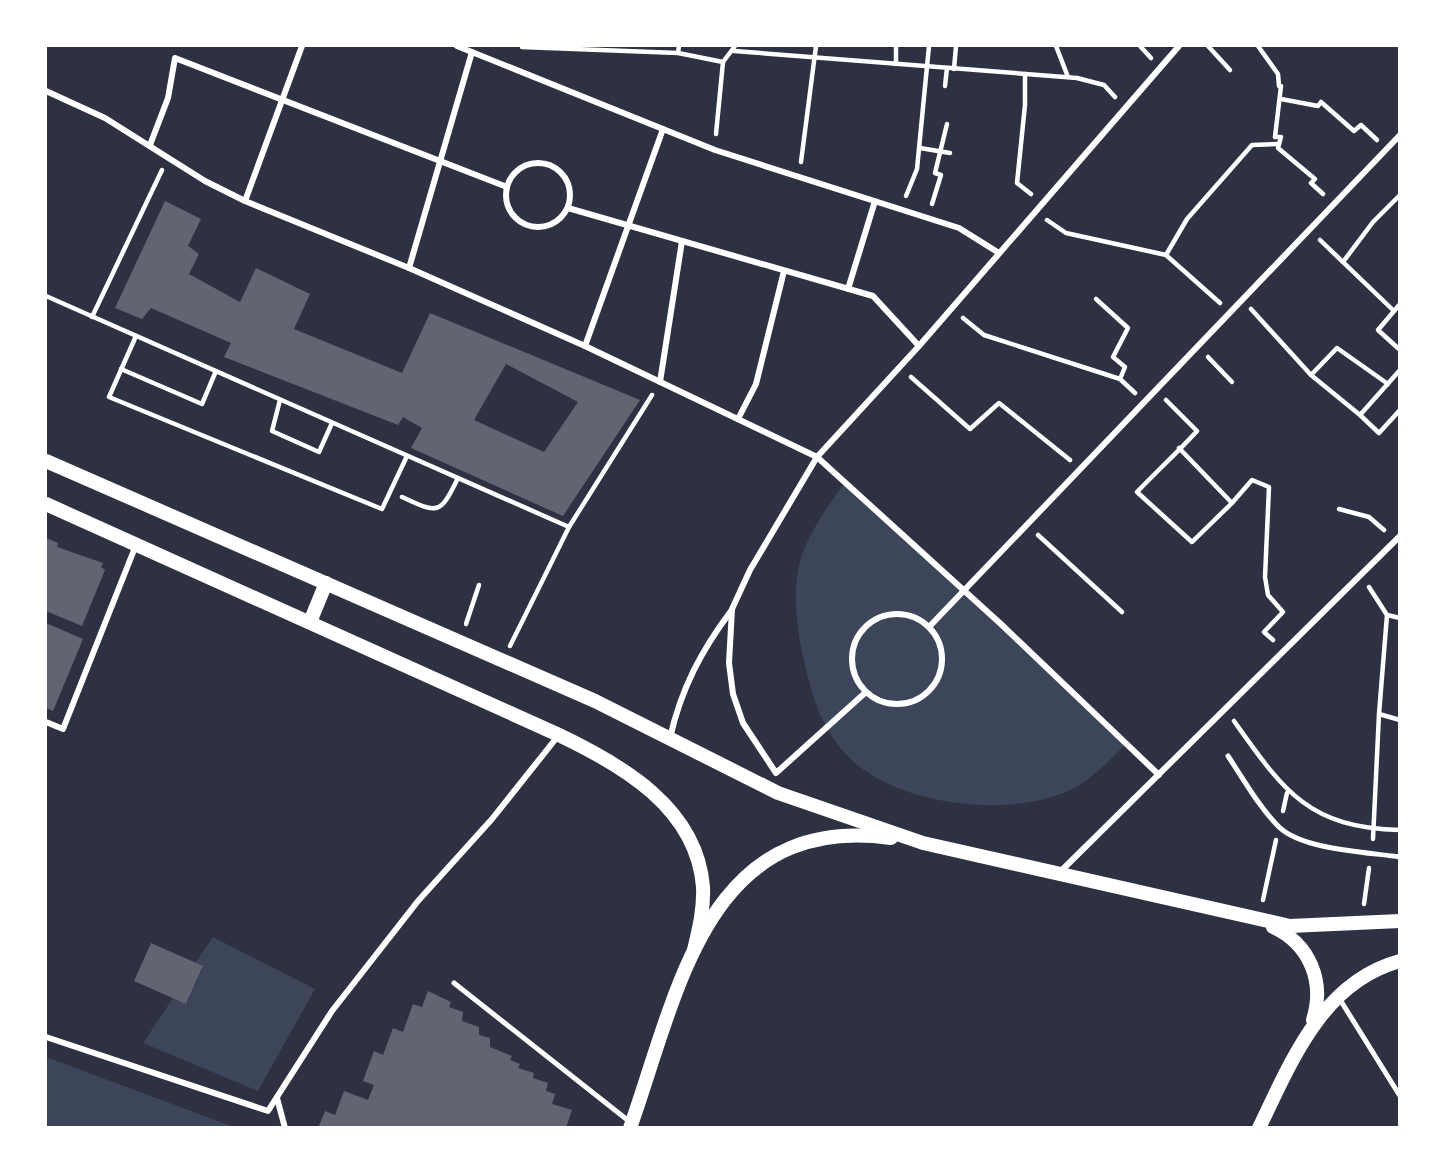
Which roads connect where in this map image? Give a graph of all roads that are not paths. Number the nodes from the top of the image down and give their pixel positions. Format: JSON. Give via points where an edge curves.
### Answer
{"nodes":[{"id":1,"x":302,"y":46,"type":"edge"},
{"id":2,"x":457,"y":46,"type":"edge"},
{"id":3,"x":1179,"y":46,"type":"edge"},
{"id":4,"x":472,"y":52,"type":"junction"},
{"id":5,"x":46,"y":91,"type":"edge"},
{"id":6,"x":283,"y":100,"type":"junction"},
{"id":7,"x":663,"y":129,"type":"junction"},
{"id":8,"x":1399,"y":135,"type":"edge"},
{"id":9,"x":150,"y":145,"type":"junction"},
{"id":10,"x":439,"y":160,"type":"junction"},
{"id":11,"x":507,"y":187,"type":"junction"},
{"id":12,"x":245,"y":201,"type":"junction"},
{"id":13,"x":875,"y":201,"type":"junction"},
{"id":14,"x":568,"y":208,"type":"junction"},
{"id":15,"x":629,"y":226,"type":"junction"},
{"id":16,"x":682,"y":241,"type":"junction"},
{"id":17,"x":999,"y":253,"type":"junction"},
{"id":18,"x":409,"y":268,"type":"junction"},
{"id":19,"x":784,"y":271,"type":"junction"},
{"id":20,"x":848,"y":289,"type":"junction"},
{"id":21,"x":585,"y":346,"type":"junction"},
{"id":22,"x":919,"y":346,"type":"junction"},
{"id":23,"x":660,"y":382,"type":"junction"},
{"id":24,"x":738,"y":419,"type":"junction"},
{"id":25,"x":817,"y":457,"type":"junction"},
{"id":26,"x":46,"y":461,"type":"edge"},
{"id":27,"x":46,"y":504,"type":"edge"},
{"id":28,"x":1398,"y":538,"type":"edge"},
{"id":29,"x":136,"y":545,"type":"junction"},
{"id":30,"x":326,"y":583,"type":"junction"},
{"id":31,"x":964,"y":590,"type":"junction"},
{"id":32,"x":732,"y":609,"type":"junction"},
{"id":33,"x":310,"y":622,"type":"junction"},
{"id":34,"x":929,"y":626,"type":"junction"},
{"id":35,"x":866,"y":692,"type":"junction"},
{"id":36,"x":46,"y":722,"type":"edge"},
{"id":37,"x":559,"y":735,"type":"junction"},
{"id":38,"x":669,"y":739,"type":"junction"},
{"id":39,"x":1228,"y":756,"type":"dead end"},
{"id":40,"x":1159,"y":775,"type":"junction"},
{"id":41,"x":923,"y":843,"type":"junction"},
{"id":42,"x":1399,"y":858,"type":"edge"},
{"id":43,"x":1058,"y":873,"type":"junction"},
{"id":44,"x":1258,"y":920,"type":"junction"},
{"id":45,"x":1399,"y":921,"type":"edge"},
{"id":46,"x":694,"y":950,"type":"junction"},
{"id":47,"x":1399,"y":961,"type":"edge"},
{"id":48,"x":454,"y":983,"type":"dead end"},
{"id":49,"x":1338,"y":995,"type":"junction"},
{"id":50,"x":1308,"y":1035,"type":"junction"},
{"id":51,"x":46,"y":1037,"type":"edge"},
{"id":52,"x":1399,"y":1096,"type":"edge"},
{"id":53,"x":276,"y":1098,"type":"junction"},
{"id":54,"x":631,"y":1126,"type":"edge"},
{"id":55,"x":285,"y":1128,"type":"edge"},
{"id":56,"x":1258,"y":1128,"type":"edge"}],
"edges":[{"from":1,"to":6,"type":"street"},
{"from":2,"to":4,"type":"street"},
{"from":3,"to":17,"type":"street"},
{"from":4,"to":7,"type":"street"},
{"from":4,"to":10,"type":"street"},
{"from":5,"to":9,"type":"street","via":[[106,118]]},
{"from":6,"to":9,"type":"street","via":[[175,58],[168,98]]},
{"from":6,"to":10,"type":"street"},
{"from":6,"to":12,"type":"street"},
{"from":7,"to":13,"type":"street"},
{"from":7,"to":15,"type":"street"},
{"from":8,"to":31,"type":"street"},
{"from":9,"to":12,"type":"street"},
{"from":10,"to":11,"type":"street"},
{"from":10,"to":18,"type":"street"},
{"from":11,"to":14,"type":"street","via":[[508,208],[514,217],[533,227],[553,223]]},
{"from":11,"to":14,"type":"street","via":[[511,177],[528,164],[549,164],[565,177]]},
{"from":12,"to":18,"type":"street"},
{"from":13,"to":17,"type":"street","via":[[959,228]]},
{"from":13,"to":20,"type":"street"},
{"from":14,"to":15,"type":"street"},
{"from":15,"to":16,"type":"street"},
{"from":15,"to":21,"type":"street"},
{"from":16,"to":19,"type":"street"},
{"from":16,"to":23,"type":"street"},
{"from":17,"to":22,"type":"street"},
{"from":18,"to":21,"type":"street"},
{"from":19,"to":20,"type":"street"},
{"from":19,"to":24,"type":"street","via":[[756,384]]},
{"from":20,"to":22,"type":"street","via":[[873,296]]},
{"from":21,"to":23,"type":"street"},
{"from":22,"to":25,"type":"street"},
{"from":23,"to":24,"type":"street"},
{"from":24,"to":25,"type":"street"},
{"from":25,"to":31,"type":"street"},
{"from":25,"to":32,"type":"street","via":[[779,517]]},
{"from":26,"to":30,"type":"main road"},
{"from":27,"to":29,"type":"main road"},
{"from":28,"to":40,"type":"street"},
{"from":29,"to":33,"type":"main road"},
{"from":29,"to":36,"type":"street","via":[[63,729]]},
{"from":30,"to":33,"type":"main road"},
{"from":30,"to":38,"type":"main road","via":[[503,659]]},
{"from":31,"to":34,"type":"street"},
{"from":31,"to":40,"type":"street"},
{"from":32,"to":35,"type":"street","via":[[729,663],[733,694],[743,723],[776,773]]},
{"from":32,"to":38,"type":"street","via":[[693,669],[679,699]]},
{"from":33,"to":37,"type":"main road"},
{"from":34,"to":35,"type":"street","via":[[941,645],[942,660],[931,689],[920,698],[892,704]]},
{"from":34,"to":35,"type":"street","via":[[908,615],[892,614],[865,627],[856,638],[852,667]]},
{"from":37,"to":46,"type":"main road","via":[[627,772],[680,823],[703,885],[703,912]]},
{"from":37,"to":53,"type":"street","via":[[355,981]]},
{"from":38,"to":41,"type":"main road","via":[[778,793]]},
{"from":39,"to":42,"type":"lane","via":[[1279,827],[1293,837]]},
{"from":40,"to":43,"type":"street"},
{"from":41,"to":43,"type":"main road"},
{"from":41,"to":46,"type":"main road","via":[[832,835],[783,850],[744,876],[712,913]]},
{"from":43,"to":44,"type":"main road"},
{"from":44,"to":45,"type":"main road","via":[[1290,926]]},
{"from":44,"to":50,"type":"main road","via":[[1296,942],[1314,970],[1317,1007]]},
{"from":46,"to":54,"type":"main road"},
{"from":47,"to":49,"type":"main road","via":[[1362,976]]},
{"from":48,"to":54,"type":"lane"},
{"from":49,"to":50,"type":"main road"},
{"from":49,"to":52,"type":"lane"},
{"from":50,"to":56,"type":"main road"},
{"from":51,"to":53,"type":"street","via":[[268,1111]]},
{"from":53,"to":55,"type":"street"}]}
